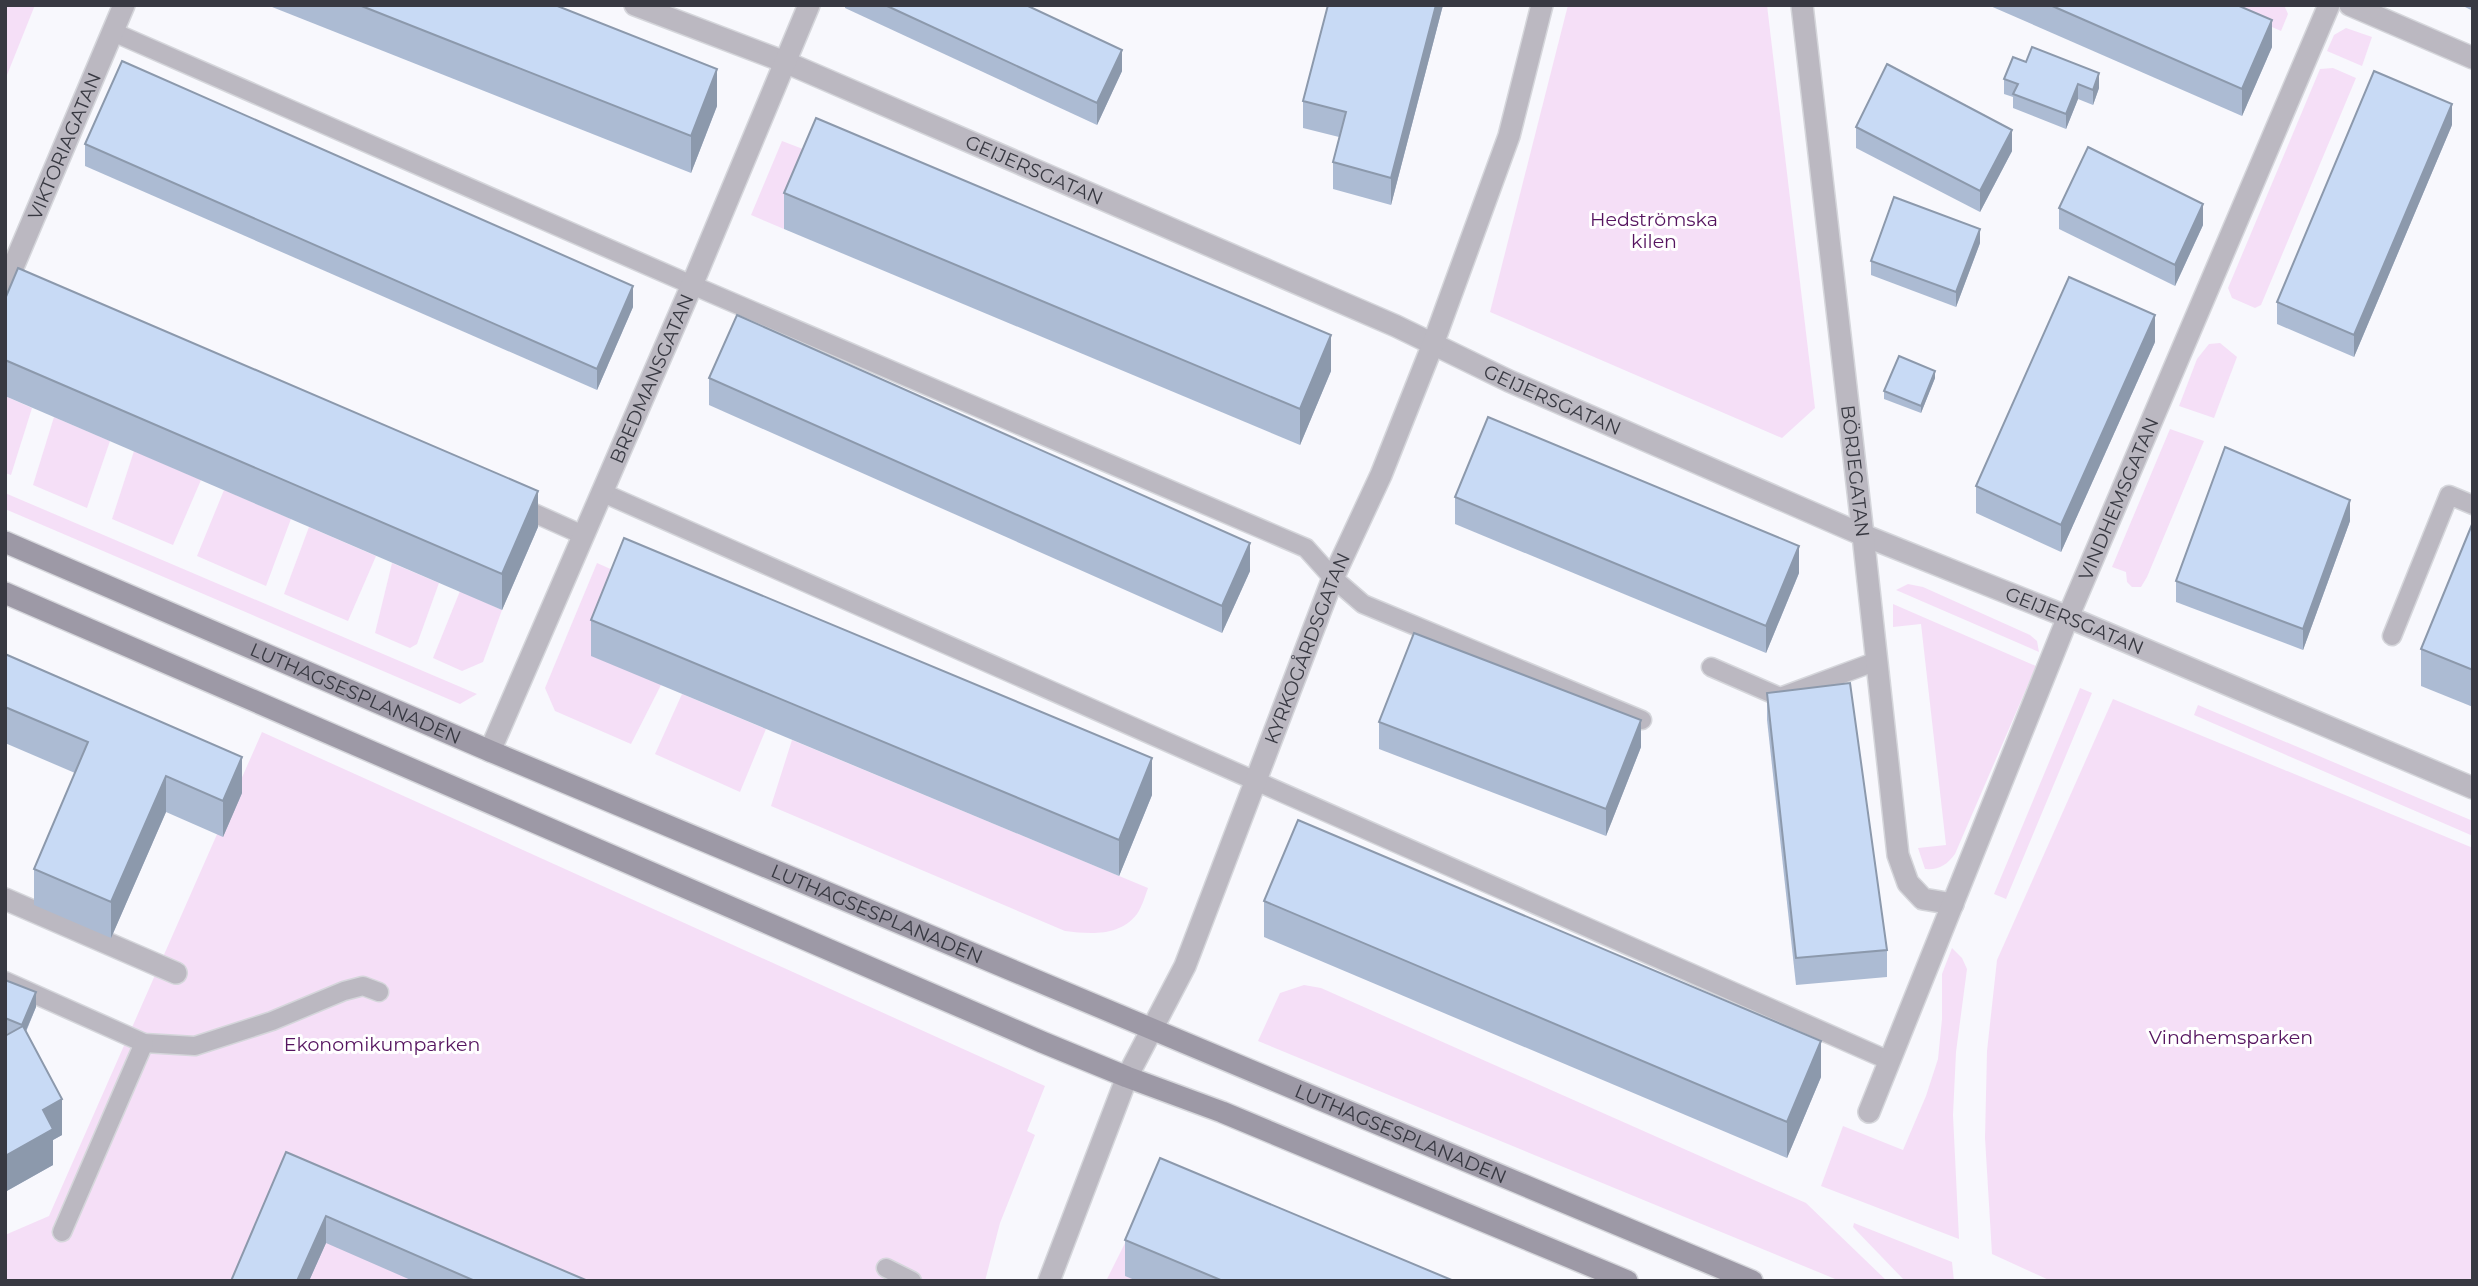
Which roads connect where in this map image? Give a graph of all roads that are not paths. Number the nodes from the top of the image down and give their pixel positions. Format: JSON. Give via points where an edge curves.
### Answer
{"nodes":[{"id":1,"x":124,"y":5,"type":"edge"},
{"id":2,"x":635,"y":5,"type":"edge"},
{"id":3,"x":809,"y":5,"type":"edge"},
{"id":4,"x":1542,"y":5,"type":"edge"},
{"id":5,"x":1802,"y":5,"type":"edge"},
{"id":6,"x":2329,"y":5,"type":"edge"},
{"id":7,"x":2350,"y":5,"type":"edge"},
{"id":8,"x":113,"y":32,"type":"junction"},
{"id":9,"x":2473,"y":58,"type":"edge"},
{"id":10,"x":785,"y":62,"type":"junction"},
{"id":11,"x":10,"y":280,"type":"edge"},
{"id":12,"x":692,"y":285,"type":"junction"},
{"id":13,"x":1433,"y":345,"type":"junction"},
{"id":14,"x":601,"y":492,"type":"junction"},
{"id":15,"x":494,"y":495,"type":"edge"},
{"id":16,"x":2473,"y":505,"type":"edge"},
{"id":17,"x":583,"y":535,"type":"junction"},
{"id":18,"x":1863,"y":535,"type":"junction"},
{"id":19,"x":5,"y":542,"type":"edge"},
{"id":20,"x":1333,"y":578,"type":"junction"},
{"id":21,"x":5,"y":593,"type":"edge"},
{"id":22,"x":2068,"y":617,"type":"junction"},
{"id":23,"x":2392,"y":636,"type":"dead end"},
{"id":24,"x":1877,"y":661,"type":"junction"},
{"id":25,"x":1711,"y":667,"type":"dead end"},
{"id":26,"x":1642,"y":720,"type":"edge"},
{"id":27,"x":490,"y":751,"type":"junction"},
{"id":28,"x":1255,"y":781,"type":"junction"},
{"id":29,"x":2473,"y":788,"type":"edge"},
{"id":30,"x":5,"y":899,"type":"edge"},
{"id":31,"x":1953,"y":904,"type":"junction"},
{"id":32,"x":176,"y":973,"type":"dead end"},
{"id":33,"x":5,"y":981,"type":"edge"},
{"id":34,"x":379,"y":992,"type":"dead end"},
{"id":35,"x":1153,"y":1030,"type":"junction"},
{"id":36,"x":144,"y":1042,"type":"junction"},
{"id":37,"x":1890,"y":1061,"type":"junction"},
{"id":38,"x":1126,"y":1077,"type":"junction"},
{"id":39,"x":1869,"y":1112,"type":"dead end"},
{"id":40,"x":62,"y":1232,"type":"dead end"},
{"id":41,"x":886,"y":1268,"type":"dead end"},
{"id":42,"x":912,"y":1281,"type":"edge"},
{"id":43,"x":1049,"y":1281,"type":"edge"},
{"id":44,"x":1627,"y":1281,"type":"edge"},
{"id":45,"x":1752,"y":1281,"type":"edge"}],
"edges":[{"from":1,"to":8,"type":"street","name":"VIKTORIAGATAN"},
{"from":2,"to":10,"type":"street","name":"GEIJERSGATAN"},
{"from":3,"to":10,"type":"street","name":"BREDMANSGATAN"},
{"from":4,"to":13,"type":"street","name":"KYRKOGÅRDSGATAN","via":[[1509,136]]},
{"from":5,"to":18,"type":"street","name":"BÖRJEGATAN"},
{"from":6,"to":22,"type":"street","name":"VINDHEMSGATAN"},
{"from":7,"to":9,"type":"street"},
{"from":8,"to":11,"type":"street","name":"VIKTORIAGATAN"},
{"from":8,"to":12,"type":"lane"},
{"from":10,"to":12,"type":"street","name":"BREDMANSGATAN"},
{"from":10,"to":13,"type":"street","name":"GEIJERSGATAN"},
{"from":12,"to":14,"type":"street","name":"BREDMANSGATAN"},
{"from":12,"to":20,"type":"lane","via":[[1306,548]]},
{"from":13,"to":18,"type":"street","name":"GEIJERSGATAN"},
{"from":13,"to":20,"type":"street","name":"KYRKOGÅRDSGATAN"},
{"from":14,"to":17,"type":"street","name":"BREDMANSGATAN"},
{"from":14,"to":28,"type":"lane"},
{"from":15,"to":17,"type":"lane"},
{"from":16,"to":23,"type":"lane","via":[[2449,495]]},
{"from":17,"to":27,"type":"street","name":"BREDMANSGATAN"},
{"from":18,"to":22,"type":"street","name":"GEIJERSGATAN"},
{"from":18,"to":24,"type":"street","name":"BÖRJEGATAN"},
{"from":19,"to":27,"type":"main road","name":"LUTHAGSESPLANADEN"},
{"from":20,"to":26,"type":"lane","via":[[1363,604]]},
{"from":20,"to":28,"type":"street","name":"KYRKOGÅRDSGATAN"},
{"from":21,"to":38,"type":"main road"},
{"from":22,"to":29,"type":"street","name":"GEIJERSGATAN"},
{"from":22,"to":31,"type":"street","name":"VINDHEMSGATAN"},
{"from":24,"to":25,"type":"lane","via":[[1780,696]]},
{"from":24,"to":31,"type":"street","name":"BÖRJEGATAN","via":[[1898,855],[1908,883],[1923,899]]},
{"from":27,"to":35,"type":"main road","name":"LUTHAGSESPLANADEN"},
{"from":28,"to":35,"type":"street","name":"KYRKOGÅRDSGATAN","via":[[1185,966]]},
{"from":28,"to":37,"type":"lane"},
{"from":30,"to":32,"type":"street"},
{"from":31,"to":37,"type":"street","name":"VINDHEMSGATAN"},
{"from":33,"to":36,"type":"lane"},
{"from":34,"to":36,"type":"lane","via":[[363,986],[344,990],[272,1021],[195,1046]]},
{"from":35,"to":38,"type":"street","name":"KYRKOGÅRDSGATAN"},
{"from":35,"to":45,"type":"main road","name":"LUTHAGSESPLANADEN"},
{"from":36,"to":40,"type":"lane"},
{"from":37,"to":39,"type":"street","name":"VINDHEMSGATAN"},
{"from":38,"to":43,"type":"street","name":"KYRKOGÅRDSGATAN"},
{"from":38,"to":44,"type":"main road","via":[[1222,1112]]},
{"from":41,"to":42,"type":"lane"}]}
